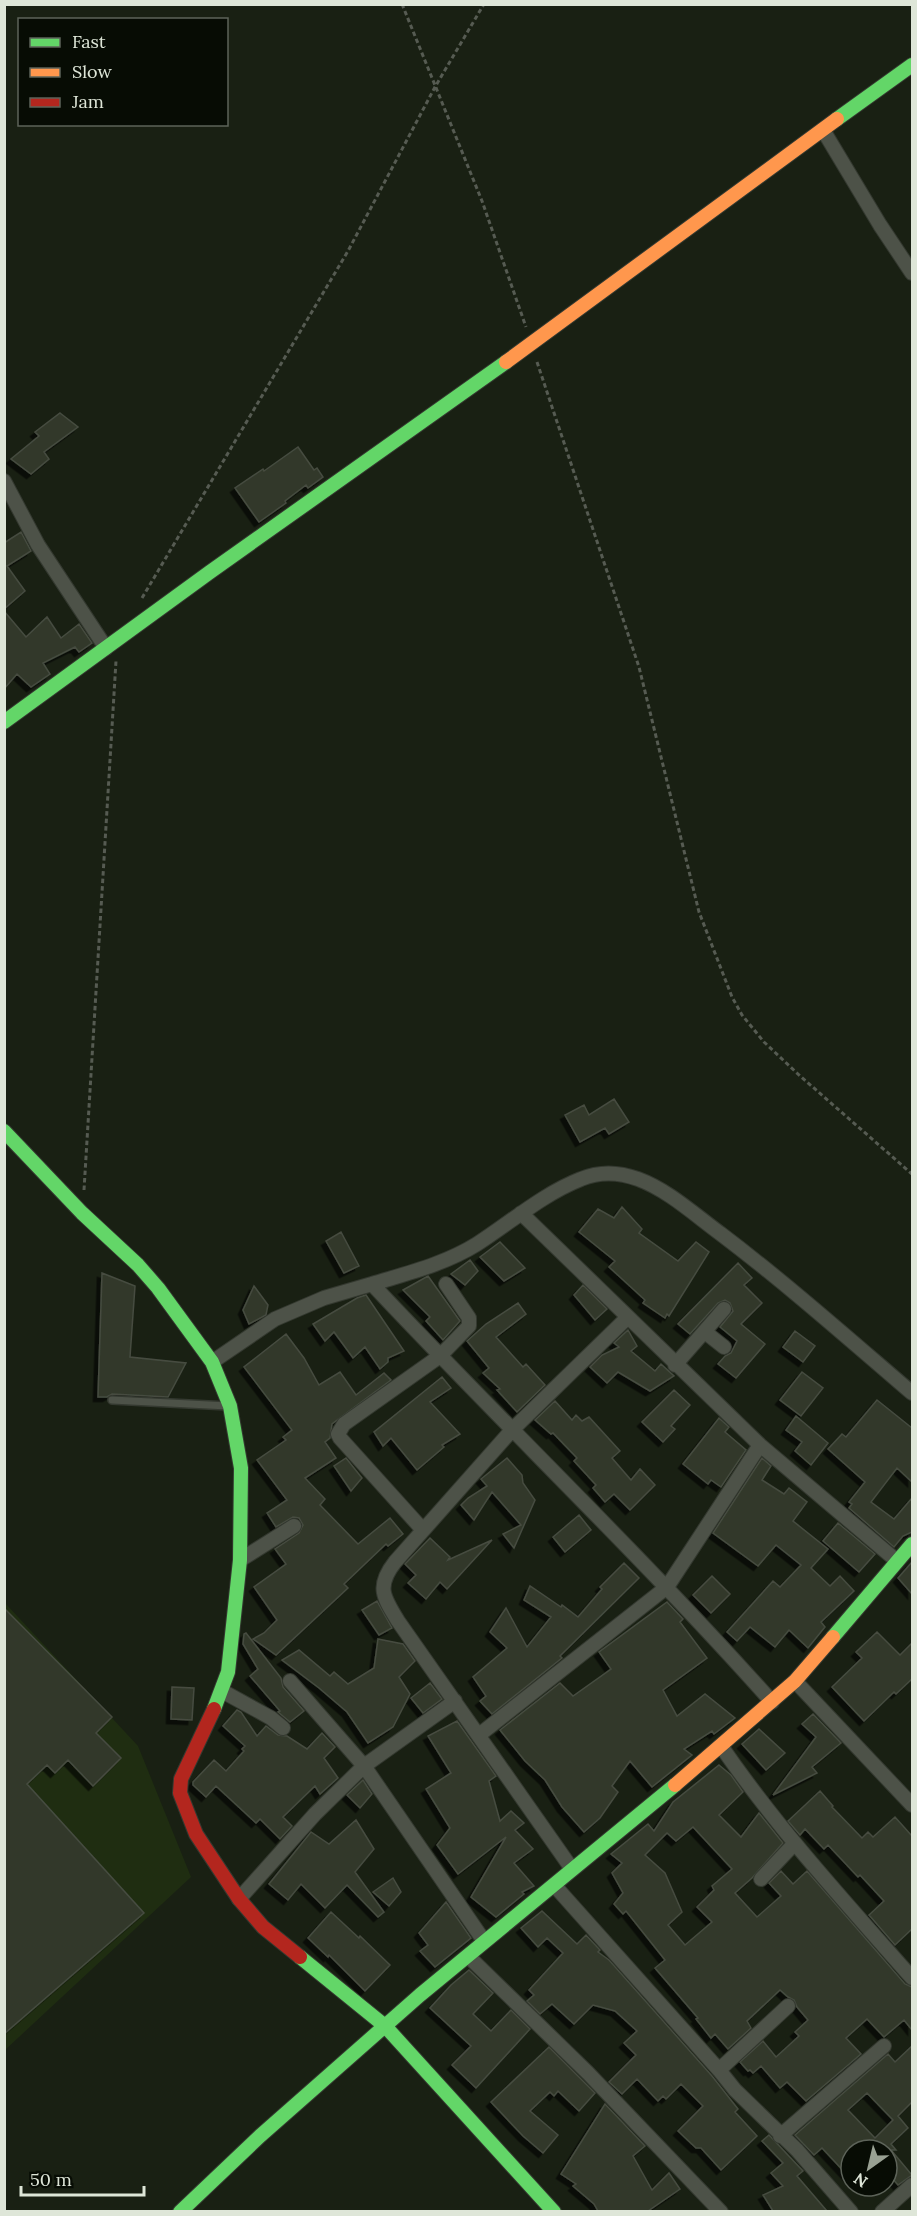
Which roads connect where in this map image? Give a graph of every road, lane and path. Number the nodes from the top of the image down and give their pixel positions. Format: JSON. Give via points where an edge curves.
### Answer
{"nodes":[{"id":1,"x":402,"y":4,"type":"edge"},
{"id":2,"x":483,"y":4,"type":"edge"},
{"id":3,"x":912,"y":65,"type":"edge"},
{"id":4,"x":435,"y":87,"type":"junction"},
{"id":5,"x":823,"y":130,"type":"junction"},
{"id":6,"x":912,"y":273,"type":"edge"},
{"id":7,"x":531,"y":344,"type":"junction"},
{"id":8,"x":4,"y":482,"type":"edge"},
{"id":9,"x":142,"y":599,"type":"dead end"},
{"id":10,"x":118,"y":639,"type":"junction"},
{"id":11,"x":106,"y":648,"type":"junction"},
{"id":12,"x":4,"y":722,"type":"edge"},
{"id":13,"x":4,"y":1131,"type":"edge"},
{"id":14,"x":912,"y":1174,"type":"edge"},
{"id":15,"x":82,"y":1213,"type":"junction"},
{"id":16,"x":521,"y":1213,"type":"junction"},
{"id":17,"x":372,"y":1284,"type":"junction"},
{"id":18,"x":446,"y":1284,"type":"dead end"},
{"id":19,"x":724,"y":1309,"type":"dead end"},
{"id":20,"x":627,"y":1318,"type":"junction"},
{"id":21,"x":705,"y":1332,"type":"junction"},
{"id":22,"x":724,"y":1347,"type":"dead end"},
{"id":23,"x":440,"y":1356,"type":"junction"},
{"id":24,"x":212,"y":1362,"type":"junction"},
{"id":25,"x":675,"y":1365,"type":"junction"},
{"id":26,"x":912,"y":1393,"type":"edge"},
{"id":27,"x":112,"y":1400,"type":"dead end"},
{"id":28,"x":230,"y":1406,"type":"junction"},
{"id":29,"x":512,"y":1430,"type":"junction"},
{"id":30,"x":759,"y":1446,"type":"junction"},
{"id":31,"x":294,"y":1526,"type":"dead end"},
{"id":32,"x":423,"y":1530,"type":"junction"},
{"id":33,"x":912,"y":1544,"type":"edge"},
{"id":34,"x":240,"y":1560,"type":"junction"},
{"id":35,"x":897,"y":1562,"type":"junction"},
{"id":36,"x":667,"y":1587,"type":"junction"},
{"id":37,"x":290,"y":1681,"type":"dead end"},
{"id":38,"x":795,"y":1681,"type":"junction"},
{"id":39,"x":222,"y":1691,"type":"junction"},
{"id":40,"x":455,"y":1701,"type":"junction"},
{"id":41,"x":772,"y":1702,"type":"junction"},
{"id":42,"x":283,"y":1728,"type":"dead end"},
{"id":43,"x":479,"y":1735,"type":"junction"},
{"id":44,"x":721,"y":1746,"type":"junction"},
{"id":45,"x":364,"y":1766,"type":"junction"},
{"id":46,"x":912,"y":1805,"type":"edge"},
{"id":47,"x":795,"y":1844,"type":"junction"},
{"id":48,"x":572,"y":1869,"type":"junction"},
{"id":49,"x":761,"y":1879,"type":"dead end"},
{"id":50,"x":554,"y":1885,"type":"junction"},
{"id":51,"x":239,"y":1899,"type":"junction"},
{"id":52,"x":484,"y":1941,"type":"junction"},
{"id":53,"x":468,"y":1956,"type":"junction"},
{"id":54,"x":912,"y":1978,"type":"edge"},
{"id":55,"x":788,"y":2006,"type":"dead end"},
{"id":56,"x":385,"y":2026,"type":"junction"},
{"id":57,"x":884,"y":2046,"type":"dead end"},
{"id":58,"x":719,"y":2070,"type":"junction"},
{"id":59,"x":780,"y":2136,"type":"junction"},
{"id":60,"x":912,"y":2185,"type":"edge"},
{"id":61,"x":180,"y":2211,"type":"edge"},
{"id":62,"x":554,"y":2211,"type":"edge"},
{"id":63,"x":721,"y":2211,"type":"edge"},
{"id":64,"x":851,"y":2211,"type":"edge"},
{"id":65,"x":882,"y":2211,"type":"edge"}],
"edges":[{"from":1,"to":4,"type":"path"},
{"from":2,"to":4,"type":"path"},
{"from":3,"to":5,"type":"street"},
{"from":4,"to":7,"type":"path","via":[[482,201]]},
{"from":4,"to":9,"type":"path","via":[[348,251]]},
{"from":5,"to":6,"type":"street"},
{"from":5,"to":7,"type":"street"},
{"from":7,"to":10,"type":"street"},
{"from":7,"to":14,"type":"path","via":[[639,667],[699,912],[732,997],[764,1042]]},
{"from":8,"to":11,"type":"street","via":[[38,545]]},
{"from":10,"to":11,"type":"street"},
{"from":10,"to":15,"type":"path"},
{"from":11,"to":12,"type":"street"},
{"from":13,"to":15,"type":"street"},
{"from":15,"to":24,"type":"street","via":[[138,1265]]},
{"from":16,"to":17,"type":"street","via":[[460,1253]]},
{"from":16,"to":20,"type":"street"},
{"from":16,"to":26,"type":"street","via":[[581,1179],[603,1173],[639,1179],[663,1192],[763,1266]]},
{"from":17,"to":23,"type":"street"},
{"from":17,"to":24,"type":"street","via":[[324,1298],[275,1319]]},
{"from":18,"to":23,"type":"street","via":[[470,1321]]},
{"from":19,"to":21,"type":"street"},
{"from":20,"to":25,"type":"street"},
{"from":20,"to":29,"type":"street"},
{"from":21,"to":22,"type":"street"},
{"from":21,"to":25,"type":"street"},
{"from":23,"to":29,"type":"street"},
{"from":23,"to":32,"type":"street","via":[[344,1424],[338,1434]]},
{"from":24,"to":28,"type":"street"},
{"from":25,"to":30,"type":"street"},
{"from":27,"to":28,"type":"lane"},
{"from":28,"to":34,"type":"street","via":[[241,1468]]},
{"from":29,"to":32,"type":"street"},
{"from":29,"to":36,"type":"street"},
{"from":30,"to":35,"type":"street"},
{"from":30,"to":36,"type":"street"},
{"from":31,"to":34,"type":"street"},
{"from":32,"to":40,"type":"street","via":[[386,1573],[382,1584],[398,1622]]},
{"from":33,"to":35,"type":"street"},
{"from":34,"to":39,"type":"street","via":[[232,1650]]},
{"from":35,"to":38,"type":"street"},
{"from":36,"to":41,"type":"street"},
{"from":36,"to":43,"type":"street"},
{"from":37,"to":45,"type":"street"},
{"from":38,"to":41,"type":"street"},
{"from":38,"to":46,"type":"street"},
{"from":39,"to":42,"type":"street"},
{"from":39,"to":51,"type":"street","via":[[185,1766],[180,1793],[208,1856]]},
{"from":40,"to":43,"type":"street"},
{"from":40,"to":45,"type":"street"},
{"from":41,"to":44,"type":"street"},
{"from":43,"to":48,"type":"street"},
{"from":44,"to":47,"type":"street"},
{"from":44,"to":48,"type":"street"},
{"from":45,"to":51,"type":"street"},
{"from":45,"to":52,"type":"street"},
{"from":47,"to":49,"type":"street"},
{"from":47,"to":54,"type":"street"},
{"from":48,"to":50,"type":"street"},
{"from":50,"to":52,"type":"street"},
{"from":50,"to":58,"type":"street"},
{"from":51,"to":56,"type":"street","via":[[290,1951]]},
{"from":52,"to":53,"type":"street"},
{"from":53,"to":56,"type":"street"},
{"from":53,"to":63,"type":"street"},
{"from":55,"to":58,"type":"street"},
{"from":56,"to":61,"type":"street"},
{"from":56,"to":62,"type":"street"},
{"from":57,"to":59,"type":"street"},
{"from":58,"to":59,"type":"street"},
{"from":59,"to":64,"type":"street"},
{"from":60,"to":65,"type":"street"}]}
